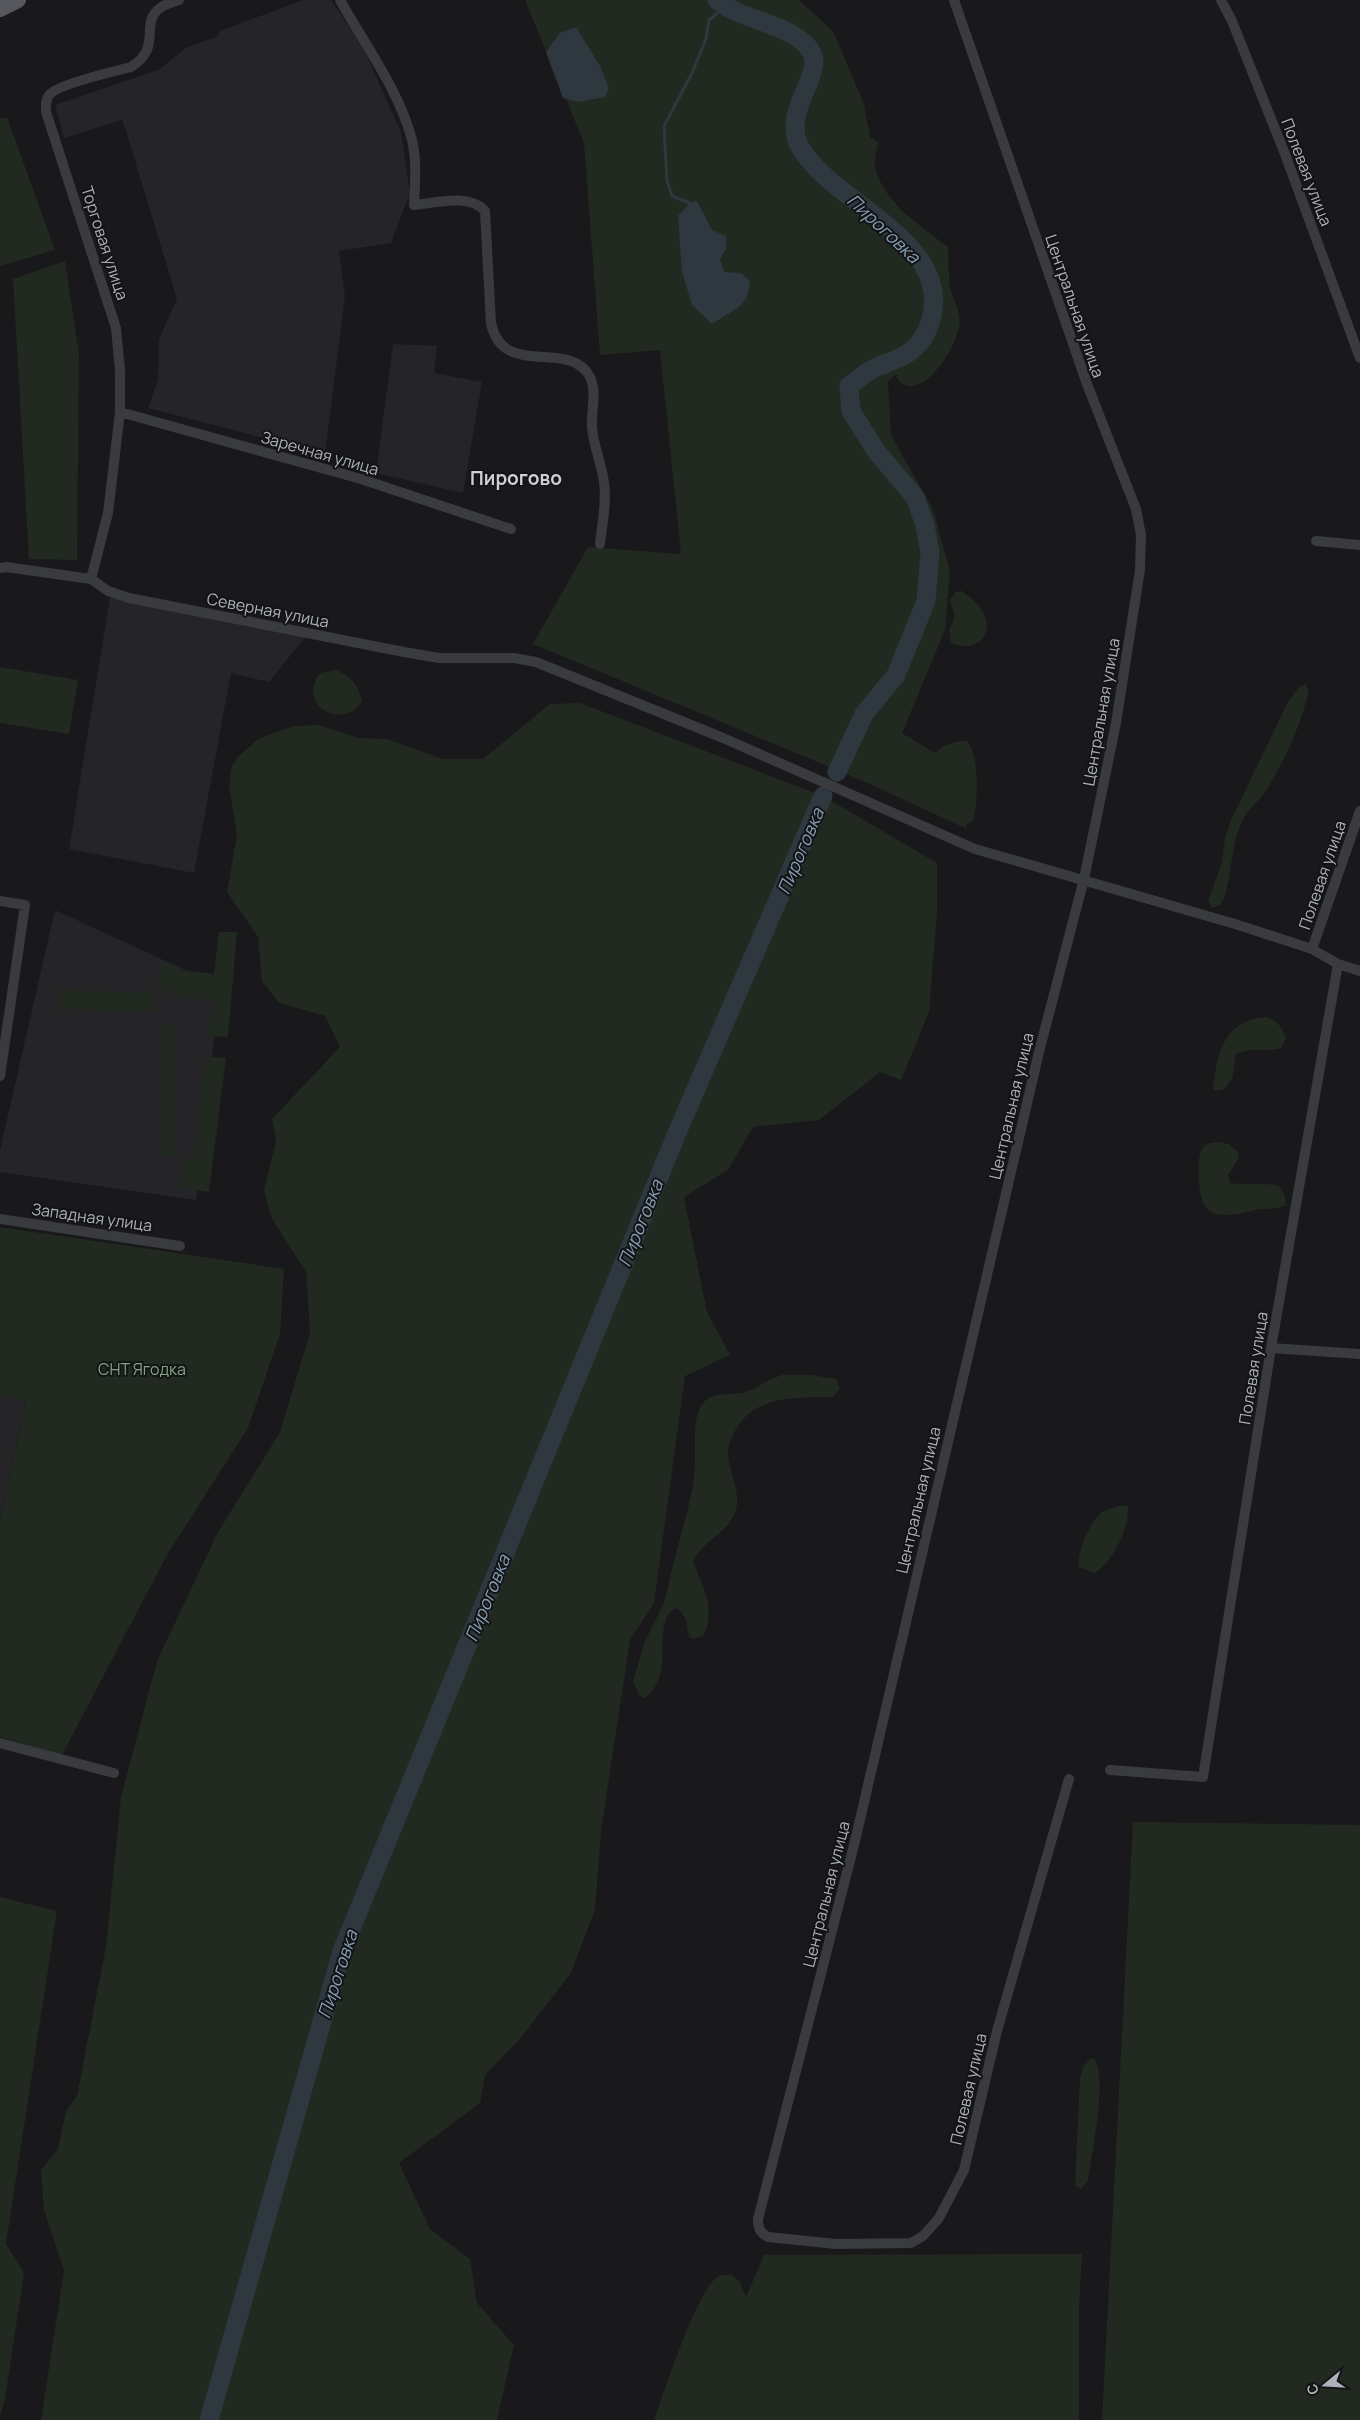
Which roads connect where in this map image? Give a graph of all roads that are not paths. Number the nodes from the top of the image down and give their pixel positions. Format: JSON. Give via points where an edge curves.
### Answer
{"nodes":[{"id":1,"x":18,"y":0,"type":"edge"},
{"id":2,"x":179,"y":0,"type":"edge"},
{"id":3,"x":340,"y":0,"type":"edge"},
{"id":4,"x":954,"y":0,"type":"edge"},
{"id":5,"x":1221,"y":0,"type":"edge"},
{"id":6,"x":0,"y":9,"type":"edge"},
{"id":7,"x":1360,"y":358,"type":"edge"},
{"id":8,"x":120,"y":412,"type":"junction"},
{"id":9,"x":511,"y":529,"type":"dead end"},
{"id":10,"x":1316,"y":541,"type":"dead end"},
{"id":11,"x":600,"y":544,"type":"dead end"},
{"id":12,"x":1360,"y":544,"type":"edge"},
{"id":13,"x":0,"y":568,"type":"edge"},
{"id":14,"x":91,"y":579,"type":"junction"},
{"id":15,"x":1360,"y":811,"type":"edge"},
{"id":16,"x":1084,"y":879,"type":"junction"},
{"id":17,"x":0,"y":901,"type":"edge"},
{"id":18,"x":1312,"y":949,"type":"junction"},
{"id":19,"x":1338,"y":964,"type":"junction"},
{"id":20,"x":1360,"y":971,"type":"edge"},
{"id":21,"x":0,"y":1076,"type":"edge"},
{"id":22,"x":0,"y":1219,"type":"edge"},
{"id":23,"x":180,"y":1246,"type":"dead end"},
{"id":24,"x":1271,"y":1348,"type":"junction"},
{"id":25,"x":1360,"y":1354,"type":"edge"},
{"id":26,"x":0,"y":1743,"type":"edge"},
{"id":27,"x":1110,"y":1770,"type":"dead end"},
{"id":28,"x":114,"y":1773,"type":"dead end"},
{"id":29,"x":1069,"y":1779,"type":"dead end"},
{"id":30,"x":760,"y":2230,"type":"joint"}],
"edges":[{"from":1,"to":6,"type":"main road"},
{"from":2,"to":8,"type":"street","name":"Торговая улица","via":[[155,13],[151,21],[150,46],[139,62],[58,88],[48,96],[46,103],[46,112],[116,328]]},
{"from":3,"to":11,"type":"street","via":[[402,107],[412,142],[414,205],[467,200],[480,204],[485,211],[491,323],[497,340],[514,353],[575,362],[588,372],[592,380],[592,428],[605,485]]},
{"from":4,"to":16,"type":"street","name":"Центральная улица","via":[[1087,384],[1136,510],[1141,535],[1140,570],[1116,723]]},
{"from":5,"to":7,"type":"street","name":"Полевая улица","via":[[1285,154]]},
{"from":8,"to":9,"type":"street","name":"Заречная улица","via":[[361,479]]},
{"from":8,"to":14,"type":"street","name":"Торговая улица","via":[[108,513]]},
{"from":10,"to":12,"type":"street"},
{"from":13,"to":14,"type":"street","name":"Северная улица"},
{"from":14,"to":16,"type":"street","name":"Северная улица","via":[[108,591],[129,598],[404,652],[439,658],[514,658],[536,662],[723,738],[975,849]]},
{"from":15,"to":18,"type":"street","name":"Полевая улица"},
{"from":16,"to":18,"type":"street","name":"Северная улица"},
{"from":16,"to":30,"type":"street","name":"Центральная улица","via":[[1039,1052],[855,1841],[758,2219]]},
{"from":17,"to":21,"type":"street","via":[[25,905]]},
{"from":18,"to":19,"type":"street","name":"Северная улица"},
{"from":19,"to":20,"type":"street","name":"Северная улица"},
{"from":19,"to":24,"type":"street","name":"Полевая улица"},
{"from":22,"to":23,"type":"street","name":"Западная улица"},
{"from":24,"to":25,"type":"street"},
{"from":24,"to":27,"type":"street","name":"Полевая улица","via":[[1203,1777]]},
{"from":26,"to":28,"type":"street"},
{"from":29,"to":30,"type":"street","name":"Полевая улица","via":[[997,2031],[964,2170],[939,2218],[923,2236],[911,2243],[836,2244],[768,2237]]}]}
